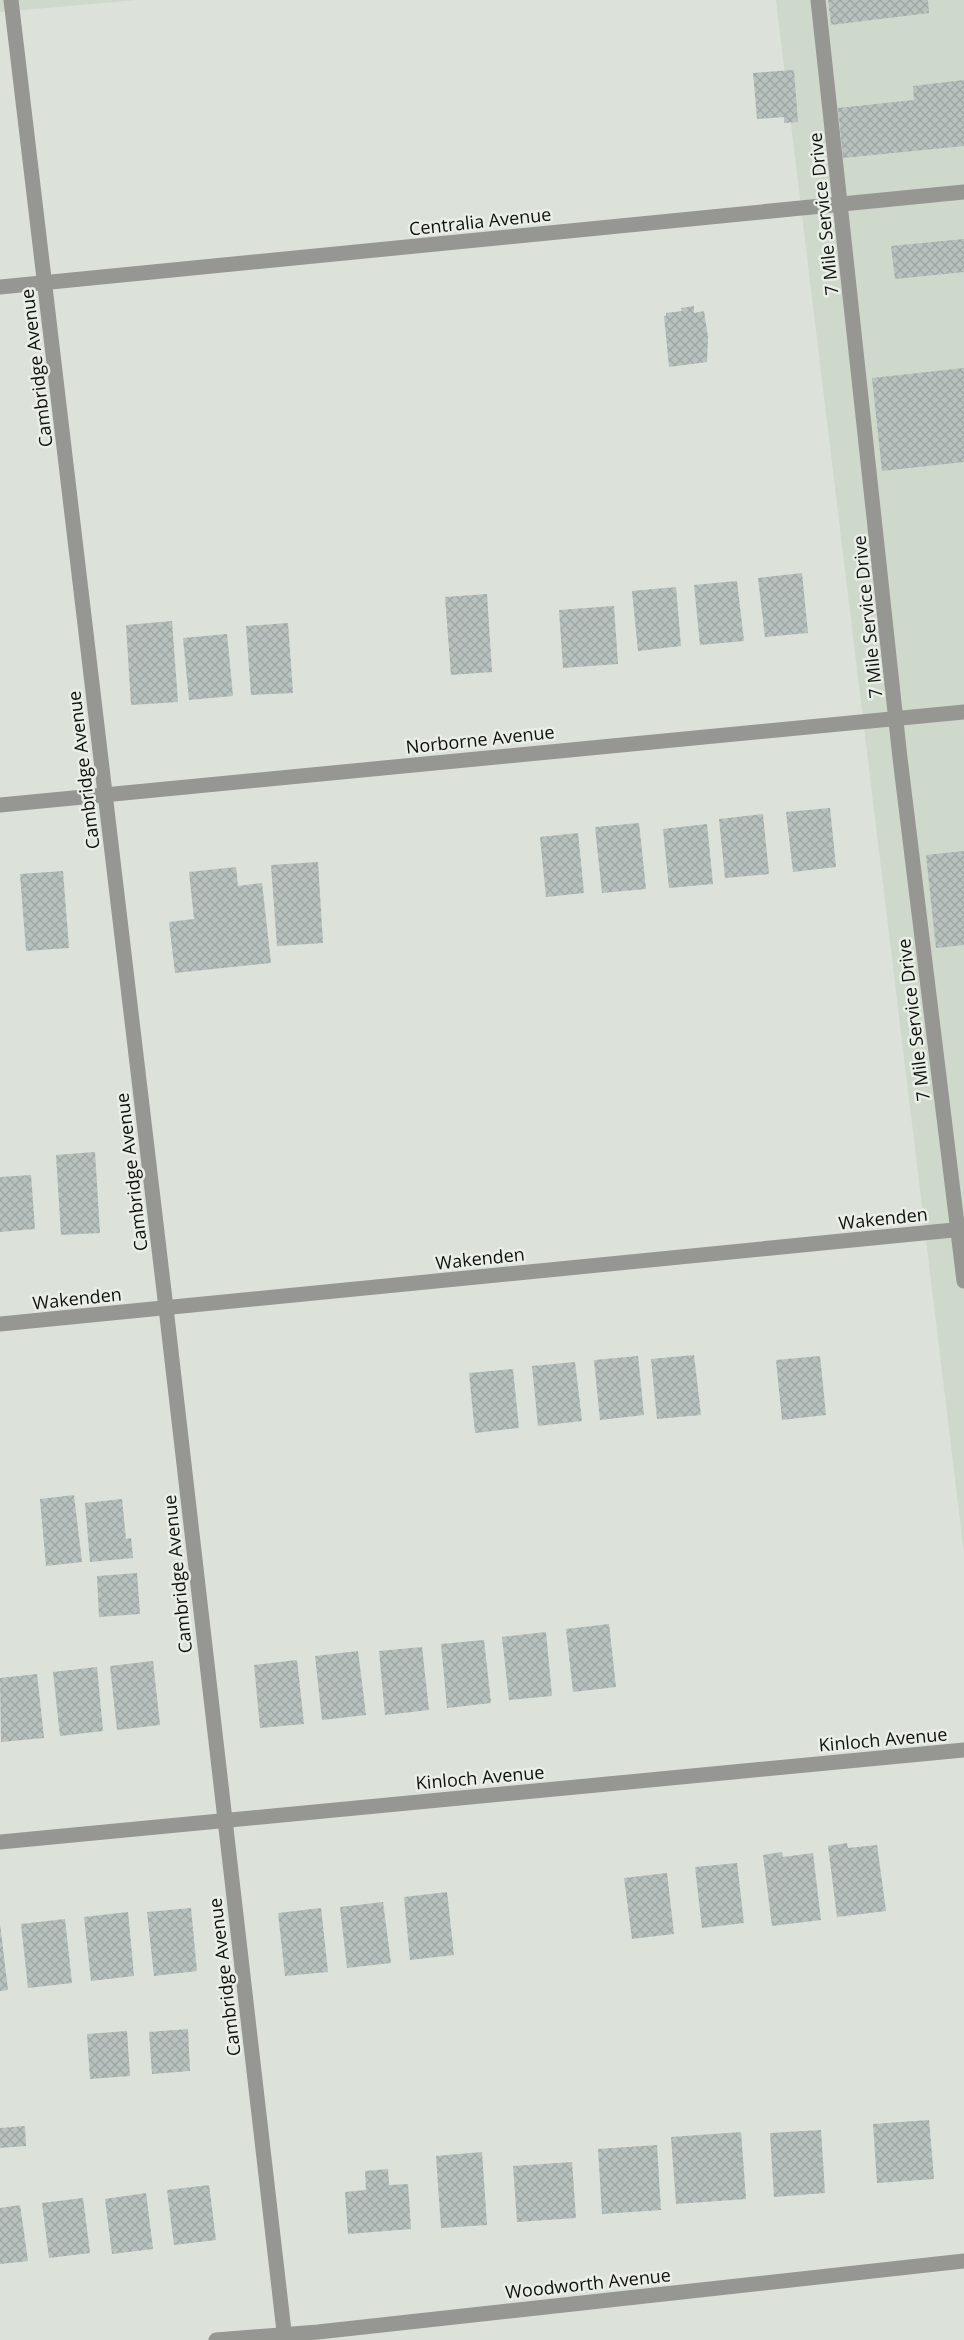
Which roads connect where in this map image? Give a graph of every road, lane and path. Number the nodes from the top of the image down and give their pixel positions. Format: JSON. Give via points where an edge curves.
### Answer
{"nodes":[{"id":1,"x":11,"y":0,"type":"edge"},
{"id":2,"x":818,"y":0,"type":"edge"},
{"id":3,"x":964,"y":192,"type":"edge"},
{"id":4,"x":841,"y":204,"type":"junction"},
{"id":5,"x":45,"y":283,"type":"junction"},
{"id":6,"x":0,"y":287,"type":"edge"},
{"id":7,"x":964,"y":712,"type":"edge"},
{"id":8,"x":896,"y":719,"type":"junction"},
{"id":9,"x":105,"y":795,"type":"junction"},
{"id":10,"x":0,"y":805,"type":"edge"},
{"id":11,"x":960,"y":1229,"type":"edge"},
{"id":12,"x":964,"y":1281,"type":"edge"},
{"id":13,"x":166,"y":1308,"type":"junction"},
{"id":14,"x":0,"y":1324,"type":"edge"},
{"id":15,"x":964,"y":1750,"type":"edge"},
{"id":16,"x":224,"y":1820,"type":"junction"},
{"id":17,"x":0,"y":1842,"type":"edge"},
{"id":18,"x":964,"y":2261,"type":"edge"},
{"id":19,"x":285,"y":2337,"type":"edge"},
{"id":20,"x":216,"y":2340,"type":"edge"}],
"edges":[{"from":1,"to":5,"type":"street","name":"Cambridge Avenue"},
{"from":2,"to":4,"type":"street","name":"7 Mile Service Drive"},
{"from":3,"to":4,"type":"street","name":"Centralia Avenue"},
{"from":4,"to":5,"type":"street","name":"Centralia Avenue"},
{"from":4,"to":8,"type":"street","name":"7 Mile Service Drive"},
{"from":5,"to":6,"type":"street","name":"Centralia Avenue"},
{"from":5,"to":9,"type":"street","name":"Cambridge Avenue"},
{"from":7,"to":8,"type":"street","name":"Norborne Avenue"},
{"from":8,"to":9,"type":"street","name":"Norborne Avenue"},
{"from":8,"to":11,"type":"street","name":"7 Mile Service Drive"},
{"from":9,"to":10,"type":"street","name":"Norborne Avenue"},
{"from":9,"to":13,"type":"street","name":"Cambridge Avenue"},
{"from":11,"to":12,"type":"street","name":"7 Mile Service Drive"},
{"from":11,"to":13,"type":"street","name":"Wakenden"},
{"from":13,"to":14,"type":"street","name":"Wakenden"},
{"from":13,"to":16,"type":"street","name":"Cambridge Avenue"},
{"from":15,"to":16,"type":"street","name":"Kinloch Avenue"},
{"from":16,"to":17,"type":"street","name":"Kinloch Avenue"},
{"from":16,"to":19,"type":"street","name":"Cambridge Avenue"},
{"from":18,"to":19,"type":"street","name":"Woodworth Avenue"},
{"from":19,"to":20,"type":"street","name":"Woodworth Avenue"}]}
